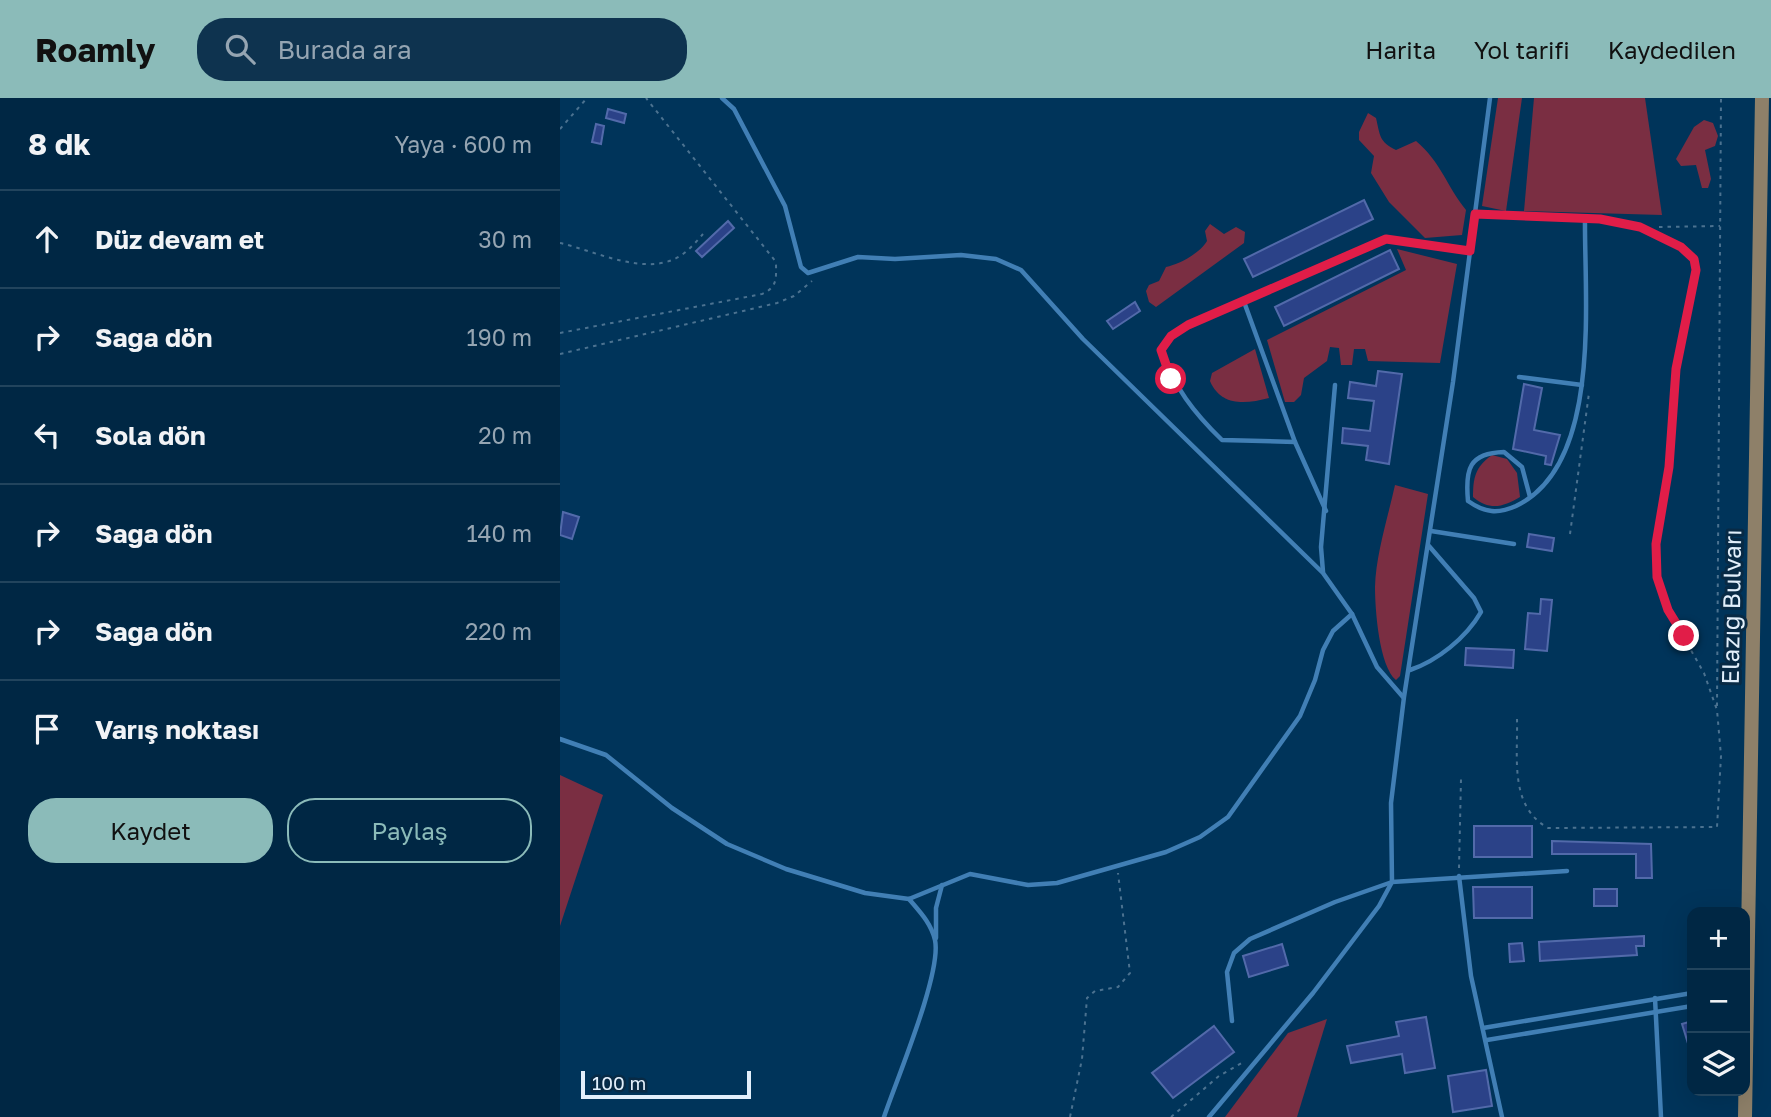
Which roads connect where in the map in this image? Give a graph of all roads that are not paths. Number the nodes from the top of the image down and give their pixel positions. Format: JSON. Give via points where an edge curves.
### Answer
{"nodes":[{"id":1,"x":722,"y":98,"type":"edge"},
{"id":2,"x":1490,"y":98,"type":"edge"},
{"id":3,"x":1762,"y":98,"type":"edge"},
{"id":4,"x":1475,"y":214,"type":"junction"},
{"id":5,"x":1585,"y":218,"type":"junction"},
{"id":6,"x":1681,"y":247,"type":"road end"},
{"id":7,"x":1470,"y":251,"type":"junction"},
{"id":8,"x":1243,"y":299,"type":"junction"},
{"id":9,"x":1519,"y":377,"type":"dead end"},
{"id":10,"x":1335,"y":385,"type":"dead end"},
{"id":11,"x":1582,"y":385,"type":"junction"},
{"id":12,"x":1295,"y":442,"type":"junction"},
{"id":13,"x":1530,"y":497,"type":"junction"},
{"id":14,"x":1326,"y":511,"type":"junction"},
{"id":15,"x":1431,"y":531,"type":"junction"},
{"id":16,"x":1514,"y":544,"type":"dead end"},
{"id":17,"x":1429,"y":545,"type":"junction"},
{"id":18,"x":1323,"y":573,"type":"junction"},
{"id":19,"x":1352,"y":614,"type":"junction"},
{"id":20,"x":1410,"y":670,"type":"junction"},
{"id":21,"x":1404,"y":697,"type":"junction"},
{"id":22,"x":560,"y":739,"type":"edge"},
{"id":23,"x":1567,"y":871,"type":"dead end"},
{"id":24,"x":1459,"y":876,"type":"junction"},
{"id":25,"x":1392,"y":882,"type":"junction"},
{"id":26,"x":942,"y":884,"type":"junction"},
{"id":27,"x":909,"y":899,"type":"junction"},
{"id":28,"x":936,"y":943,"type":"junction"},
{"id":29,"x":1687,"y":994,"type":"edge"},
{"id":30,"x":1656,"y":998,"type":"junction"},
{"id":31,"x":1687,"y":1007,"type":"edge"},
{"id":32,"x":1656,"y":1013,"type":"junction"},
{"id":33,"x":1233,"y":1021,"type":"dead end"},
{"id":34,"x":1483,"y":1028,"type":"junction"},
{"id":35,"x":1487,"y":1040,"type":"junction"},
{"id":36,"x":884,"y":1117,"type":"edge"},
{"id":37,"x":1209,"y":1117,"type":"edge"},
{"id":38,"x":1502,"y":1117,"type":"edge"},
{"id":39,"x":1661,"y":1117,"type":"edge"},
{"id":40,"x":1745,"y":1117,"type":"edge"}],
"edges":[{"from":1,"to":18,"type":"lane","via":[[734,109],[785,206],[800,267],[808,273],[859,257],[961,255],[996,259],[1021,270],[1083,339]]},
{"from":2,"to":4,"type":"lane"},
{"from":3,"to":40,"type":"main road","name":"Elazığ Bulvarı"},
{"from":4,"to":5,"type":"lane"},
{"from":4,"to":7,"type":"lane"},
{"from":5,"to":6,"type":"lane","via":[[1640,227]]},
{"from":5,"to":11,"type":"lane"},
{"from":7,"to":8,"type":"lane","via":[[1386,239]]},
{"from":7,"to":15,"type":"lane"},
{"from":8,"to":12,"type":"lane"},
{"from":8,"to":12,"type":"lane","via":[[1171,336],[1161,350],[1171,379],[1195,414],[1222,440]]},
{"from":9,"to":11,"type":"lane"},
{"from":10,"to":14,"type":"lane"},
{"from":11,"to":13,"type":"lane","via":[[1577,415],[1556,472]]},
{"from":12,"to":14,"type":"lane"},
{"from":13,"to":13,"type":"lane","via":[[1500,513],[1479,509],[1468,501],[1466,479],[1472,462],[1488,453],[1504,452],[1522,467]]},
{"from":14,"to":18,"type":"lane"},
{"from":15,"to":16,"type":"lane"},
{"from":15,"to":17,"type":"lane"},
{"from":17,"to":20,"type":"lane"},
{"from":17,"to":20,"type":"lane","via":[[1474,598],[1480,612],[1474,624],[1430,664]]},
{"from":18,"to":19,"type":"lane"},
{"from":19,"to":21,"type":"lane","via":[[1377,667]]},
{"from":19,"to":26,"type":"lane","via":[[1333,631],[1323,650],[1300,716],[1228,817],[1200,837],[1166,852],[1057,883],[1028,886],[970,874]]},
{"from":20,"to":21,"type":"lane"},
{"from":21,"to":25,"type":"lane","via":[[1391,803]]},
{"from":22,"to":27,"type":"lane","via":[[606,755],[672,808],[727,844],[865,894]]},
{"from":23,"to":24,"type":"lane"},
{"from":24,"to":25,"type":"lane"},
{"from":24,"to":34,"type":"lane","via":[[1471,976]]},
{"from":25,"to":33,"type":"lane","via":[[1250,939],[1234,953],[1227,972]]},
{"from":25,"to":37,"type":"lane","via":[[1371,917]]},
{"from":26,"to":27,"type":"lane"},
{"from":26,"to":28,"type":"lane","via":[[936,908]]},
{"from":27,"to":28,"type":"lane","via":[[929,923]]},
{"from":28,"to":36,"type":"lane","via":[[933,971]]},
{"from":29,"to":30,"type":"lane"},
{"from":30,"to":32,"type":"lane"},
{"from":30,"to":34,"type":"lane"},
{"from":31,"to":32,"type":"lane"},
{"from":32,"to":35,"type":"lane"},
{"from":32,"to":39,"type":"lane"},
{"from":34,"to":35,"type":"lane"},
{"from":35,"to":38,"type":"lane"}]}
